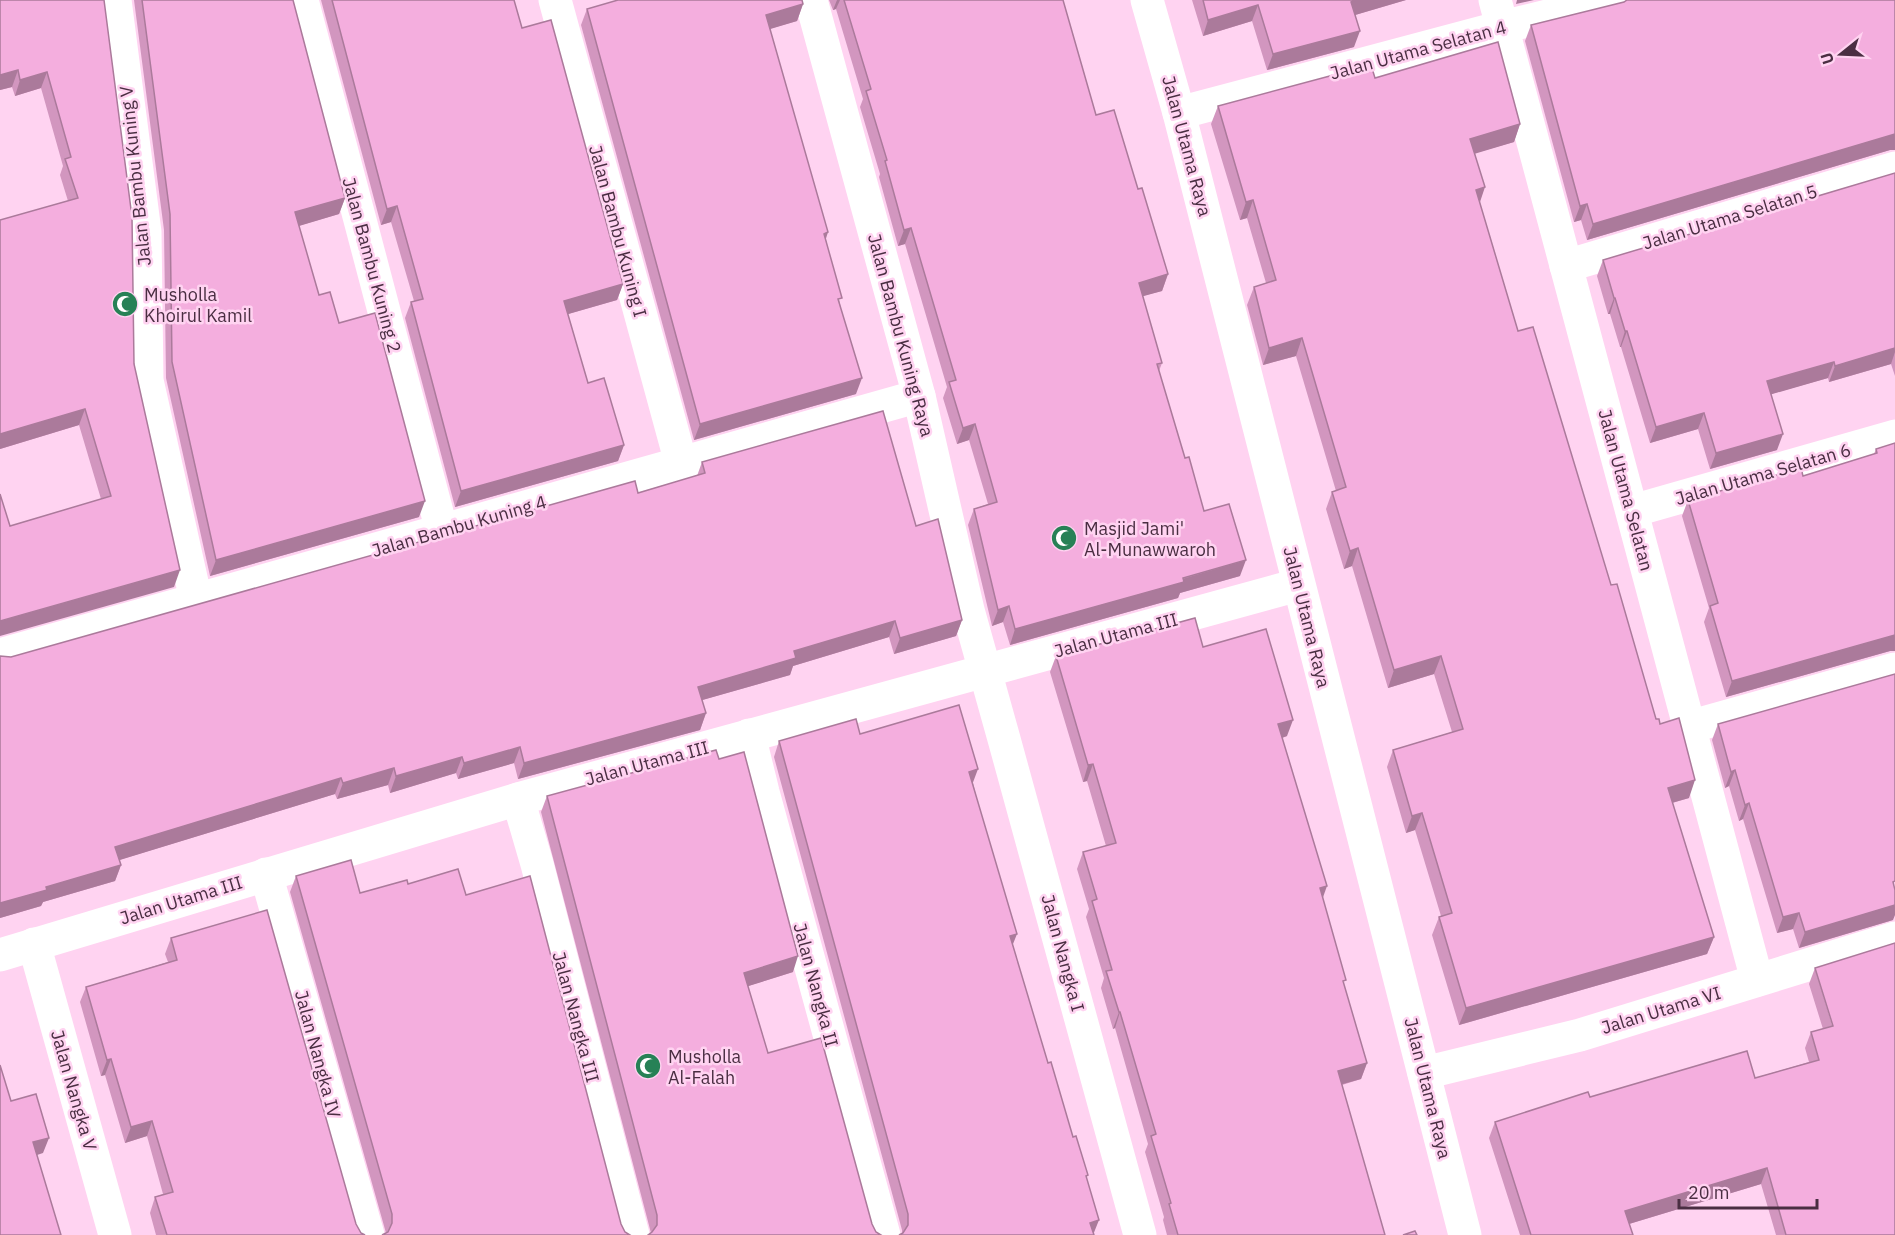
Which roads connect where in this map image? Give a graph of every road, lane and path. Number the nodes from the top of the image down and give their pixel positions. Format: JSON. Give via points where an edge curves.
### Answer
{"nodes":[{"id":1,"x":115,"y":0,"type":"edge"},
{"id":2,"x":302,"y":0,"type":"edge"},
{"id":3,"x":555,"y":0,"type":"edge"},
{"id":4,"x":811,"y":0,"type":"edge"},
{"id":5,"x":1147,"y":0,"type":"edge"},
{"id":6,"x":1613,"y":0,"type":"edge"},
{"id":7,"x":1498,"y":13,"type":"edge"},
{"id":8,"x":1179,"y":113,"type":"junction"},
{"id":9,"x":1895,"y":168,"type":"edge"},
{"id":10,"x":1566,"y":266,"type":"junction"},
{"id":11,"x":919,"y":396,"type":"junction"},
{"id":12,"x":1895,"y":436,"type":"edge"},
{"id":13,"x":681,"y":463,"type":"junction"},
{"id":14,"x":1632,"y":511,"type":"junction"},
{"id":15,"x":442,"y":531,"type":"junction"},
{"id":16,"x":1298,"y":585,"type":"junction"},
{"id":17,"x":196,"y":600,"type":"junction"},
{"id":18,"x":0,"y":655,"type":"edge"},
{"id":19,"x":1895,"y":669,"type":"edge"},
{"id":20,"x":984,"y":671,"type":"junction"},
{"id":21,"x":1689,"y":728,"type":"junction"},
{"id":22,"x":749,"y":735,"type":"junction"},
{"id":23,"x":518,"y":799,"type":"junction"},
{"id":24,"x":266,"y":874,"type":"junction"},
{"id":25,"x":1895,"y":938,"type":"edge"},
{"id":26,"x":34,"y":944,"type":"junction"},
{"id":27,"x":0,"y":955,"type":"edge"},
{"id":28,"x":1757,"y":980,"type":"junction"},
{"id":29,"x":1424,"y":1073,"type":"junction"},
{"id":30,"x":115,"y":1235,"type":"edge"},
{"id":31,"x":368,"y":1235,"type":"edge"},
{"id":32,"x":633,"y":1235,"type":"edge"},
{"id":33,"x":885,"y":1235,"type":"edge"},
{"id":34,"x":1140,"y":1235,"type":"edge"},
{"id":35,"x":1465,"y":1235,"type":"edge"}],
"edges":[{"from":1,"to":17,"type":"street","name":"Jalan Bambu Kuning V","via":[[145,232],[147,380]]},
{"from":2,"to":15,"type":"street","name":"Jalan Bambu Kuning 2"},
{"from":3,"to":13,"type":"street","name":"Jalan Bambu Kuning I"},
{"from":4,"to":11,"type":"street","name":"Jalan Bambu Kuning Raya"},
{"from":5,"to":8,"type":"street","name":"Jalan Utama Raya"},
{"from":6,"to":7,"type":"street","name":"Jalan Utama Selatan 4"},
{"from":7,"to":8,"type":"street","name":"Jalan Utama Selatan 4","via":[[1225,102]]},
{"from":7,"to":10,"type":"street","name":"Jalan Utama Selatan"},
{"from":8,"to":16,"type":"street","name":"Jalan Utama Raya"},
{"from":9,"to":10,"type":"street","name":"Jalan Utama Selatan 5"},
{"from":10,"to":14,"type":"street","name":"Jalan Utama Selatan"},
{"from":11,"to":13,"type":"street","name":"Jalan Bambu Kuning 4"},
{"from":11,"to":20,"type":"street","name":"Jalan Bambu Kuning Raya"},
{"from":12,"to":14,"type":"street","name":"Jalan Utama Selatan 6"},
{"from":13,"to":15,"type":"street","name":"Jalan Bambu Kuning 4"},
{"from":14,"to":21,"type":"street","name":"Jalan Utama Selatan"},
{"from":15,"to":17,"type":"street","name":"Jalan Bambu Kuning 4"},
{"from":16,"to":20,"type":"street","name":"Jalan Utama III"},
{"from":16,"to":29,"type":"street","name":"Jalan Utama Raya"},
{"from":17,"to":18,"type":"street","name":"Jalan Bambu Kuning 4"},
{"from":19,"to":21,"type":"street"},
{"from":20,"to":22,"type":"street","name":"Jalan Utama III"},
{"from":20,"to":34,"type":"street","name":"Jalan Nangka I"},
{"from":21,"to":28,"type":"street","name":"Jalan Utama Selatan"},
{"from":22,"to":23,"type":"street","name":"Jalan Utama III"},
{"from":22,"to":33,"type":"street","name":"Jalan Nangka II"},
{"from":23,"to":24,"type":"street","name":"Jalan Utama III"},
{"from":23,"to":32,"type":"street","name":"Jalan Nangka III"},
{"from":24,"to":26,"type":"street","name":"Jalan Utama III"},
{"from":24,"to":31,"type":"street","name":"Jalan Nangka IV"},
{"from":25,"to":28,"type":"street","name":"Jalan Utama VI"},
{"from":26,"to":27,"type":"street","name":"Jalan Utama III"},
{"from":26,"to":30,"type":"street","name":"Jalan Nangka V"},
{"from":28,"to":29,"type":"street","name":"Jalan Utama VI","via":[[1580,1035]]},
{"from":29,"to":35,"type":"street","name":"Jalan Utama Raya"}]}
